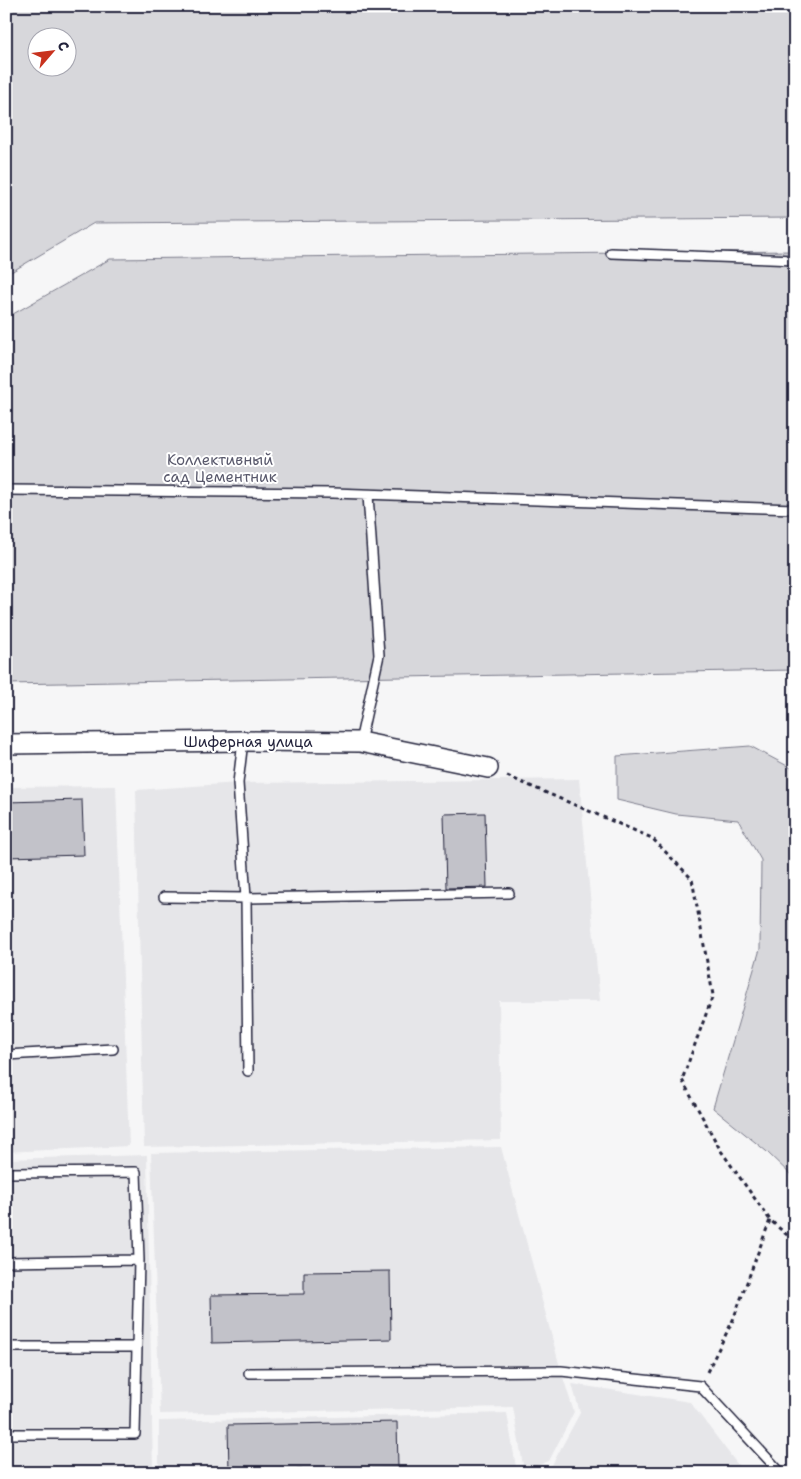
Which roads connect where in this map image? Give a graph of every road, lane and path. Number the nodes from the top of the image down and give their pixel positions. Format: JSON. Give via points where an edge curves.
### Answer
{"nodes":[{"id":1,"x":611,"y":253,"type":"dead end"},
{"id":2,"x":795,"y":260,"type":"edge"},
{"id":3,"x":6,"y":490,"type":"edge"},
{"id":4,"x":368,"y":494,"type":"junction"},
{"id":5,"x":795,"y":509,"type":"edge"},
{"id":6,"x":243,"y":741,"type":"junction"},
{"id":7,"x":360,"y":742,"type":"junction"},
{"id":8,"x":6,"y":744,"type":"edge"},
{"id":9,"x":488,"y":768,"type":"joint"},
{"id":10,"x":508,"y":893,"type":"dead end"},
{"id":11,"x":164,"y":898,"type":"dead end"},
{"id":12,"x":246,"y":898,"type":"junction"},
{"id":13,"x":113,"y":1048,"type":"dead end"},
{"id":14,"x":6,"y":1054,"type":"edge"},
{"id":15,"x":248,"y":1071,"type":"dead end"},
{"id":16,"x":6,"y":1173,"type":"edge"},
{"id":17,"x":770,"y":1220,"type":"junction"},
{"id":18,"x":795,"y":1242,"type":"edge"},
{"id":19,"x":139,"y":1260,"type":"junction"},
{"id":20,"x":6,"y":1262,"type":"edge"},
{"id":21,"x":6,"y":1347,"type":"edge"},
{"id":22,"x":137,"y":1347,"type":"junction"},
{"id":23,"x":249,"y":1373,"type":"dead end"},
{"id":24,"x":700,"y":1386,"type":"junction"},
{"id":25,"x":6,"y":1434,"type":"edge"},
{"id":26,"x":782,"y":1473,"type":"edge"}],
"edges":[{"from":1,"to":2,"type":"lane"},
{"from":3,"to":4,"type":"lane"},
{"from":4,"to":5,"type":"lane"},
{"from":4,"to":7,"type":"lane","via":[[379,655]]},
{"from":6,"to":7,"type":"street","name":"Шиферная улица"},
{"from":6,"to":8,"type":"street","name":"Шиферная улица"},
{"from":6,"to":12,"type":"lane","via":[[238,783]]},
{"from":7,"to":9,"type":"street","name":"Шиферная улица"},
{"from":9,"to":17,"type":"path","via":[[652,838],[692,879],[713,995],[682,1080],[721,1151]]},
{"from":10,"to":12,"type":"lane"},
{"from":11,"to":12,"type":"lane"},
{"from":12,"to":15,"type":"lane"},
{"from":13,"to":14,"type":"lane"},
{"from":16,"to":19,"type":"lane","via":[[136,1172]]},
{"from":17,"to":18,"type":"path"},
{"from":17,"to":24,"type":"path","via":[[733,1320]]},
{"from":19,"to":20,"type":"lane"},
{"from":19,"to":22,"type":"lane"},
{"from":21,"to":22,"type":"lane"},
{"from":22,"to":25,"type":"lane","via":[[136,1434]]},
{"from":23,"to":24,"type":"lane","via":[[561,1371]]},
{"from":24,"to":26,"type":"lane"}]}
